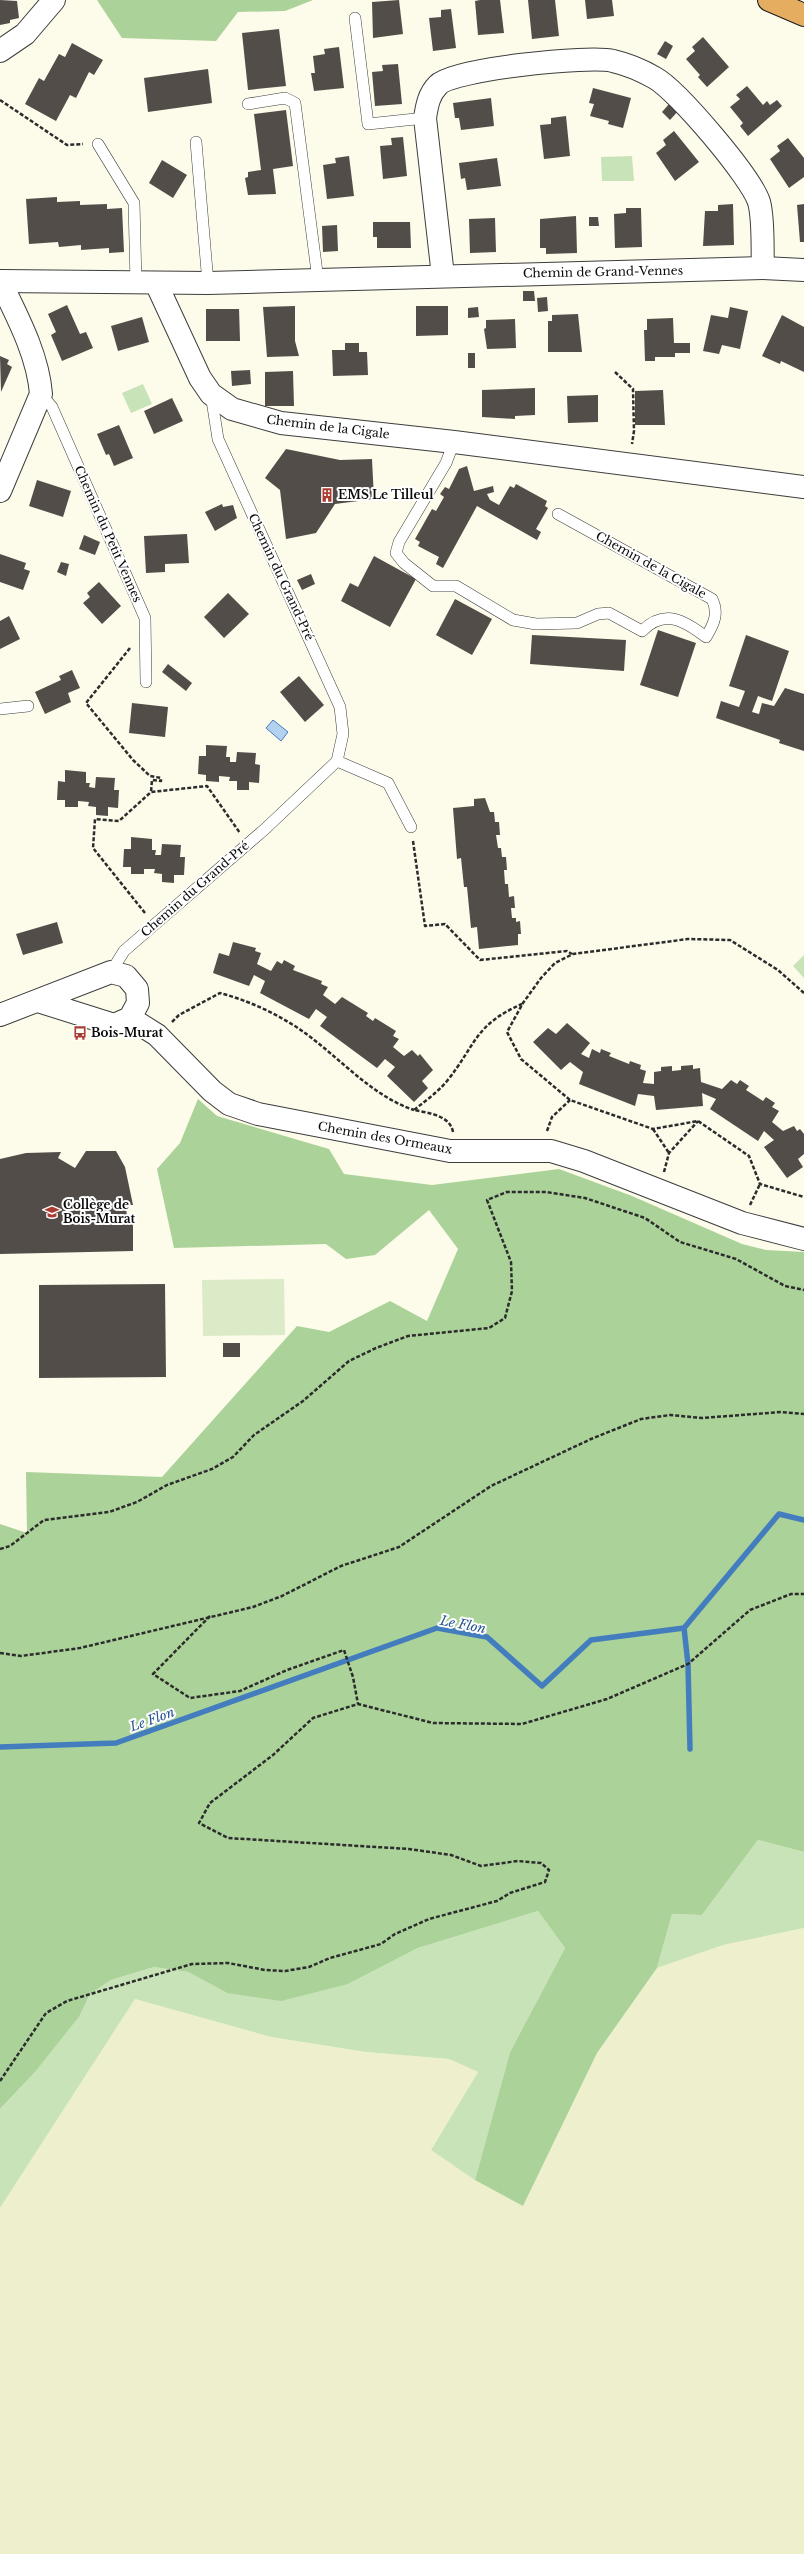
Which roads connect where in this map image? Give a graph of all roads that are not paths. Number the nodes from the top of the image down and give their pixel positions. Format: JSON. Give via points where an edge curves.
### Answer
{"nodes":[{"id":1,"x":54,"y":0,"type":"edge"},
{"id":2,"x":769,"y":0,"type":"edge"},
{"id":3,"x":804,"y":15,"type":"edge"},
{"id":4,"x":355,"y":18,"type":"dead end"},
{"id":5,"x":0,"y":51,"type":"edge"},
{"id":6,"x":248,"y":104,"type":"dead end"},
{"id":7,"x":425,"y":118,"type":"junction"},
{"id":8,"x":196,"y":142,"type":"dead end"},
{"id":9,"x":98,"y":144,"type":"road end"},
{"id":10,"x":763,"y":268,"type":"junction"},
{"id":11,"x":804,"y":270,"type":"edge"},
{"id":12,"x":443,"y":276,"type":"junction"},
{"id":13,"x":318,"y":280,"type":"junction"},
{"id":14,"x":0,"y":281,"type":"edge"},
{"id":15,"x":146,"y":282,"type":"junction"},
{"id":16,"x":208,"y":283,"type":"junction"},
{"id":17,"x":41,"y":394,"type":"junction"},
{"id":18,"x":211,"y":394,"type":"junction"},
{"id":19,"x":454,"y":442,"type":"junction"},
{"id":20,"x":804,"y":487,"type":"edge"},
{"id":21,"x":0,"y":491,"type":"edge"},
{"id":22,"x":558,"y":514,"type":"dead end"},
{"id":23,"x":146,"y":682,"type":"dead end"},
{"id":24,"x":28,"y":706,"type":"dead end"},
{"id":25,"x":0,"y":709,"type":"edge"},
{"id":26,"x":337,"y":761,"type":"junction"},
{"id":27,"x":411,"y":827,"type":"road end"},
{"id":28,"x":110,"y":972,"type":"junction"},
{"id":29,"x":38,"y":1001,"type":"junction"},
{"id":30,"x":0,"y":1015,"type":"edge"},
{"id":31,"x":130,"y":1018,"type":"junction"},
{"id":32,"x":804,"y":1239,"type":"edge"}],
"edges":[{"from":1,"to":5,"type":"street","via":[[25,34]]},
{"from":2,"to":3,"type":"highway"},
{"from":4,"to":7,"type":"lane","via":[[368,124]]},
{"from":6,"to":13,"type":"lane","via":[[285,98],[295,103]]},
{"from":7,"to":10,"type":"street","via":[[428,100],[439,84],[457,75],[572,59],[612,60],[656,78],[681,99],[752,185],[759,204]]},
{"from":7,"to":12,"type":"street"},
{"from":8,"to":16,"type":"lane"},
{"from":9,"to":15,"type":"lane","via":[[134,202]]},
{"from":10,"to":11,"type":"street","name":"Chemin de Grand-Vennes"},
{"from":10,"to":12,"type":"street","name":"Chemin de Grand-Vennes"},
{"from":12,"to":13,"type":"street","name":"Chemin de Grand-Vennes"},
{"from":13,"to":16,"type":"street","name":"Chemin de Grand-Vennes"},
{"from":14,"to":15,"type":"street","name":"Chemin de Grand-Vennes"},
{"from":14,"to":17,"type":"street","via":[[34,358],[40,378]]},
{"from":15,"to":16,"type":"street","name":"Chemin de Grand-Vennes"},
{"from":15,"to":18,"type":"street","name":"Chemin de la Cigale"},
{"from":17,"to":21,"type":"street"},
{"from":17,"to":23,"type":"lane","name":"Chemin du Petit Vennes","via":[[56,414],[145,618]]},
{"from":18,"to":19,"type":"street","name":"Chemin de la Cigale","via":[[232,410],[281,423]]},
{"from":18,"to":26,"type":"lane","name":"Chemin du Grand-Pré","via":[[218,439],[340,707],[343,734]]},
{"from":19,"to":20,"type":"street","name":"Chemin de la Cigale"},
{"from":19,"to":22,"type":"lane","name":"Chemin de la Cigale","via":[[446,463],[399,542],[396,553],[404,563],[433,586],[456,586],[514,620],[536,624],[578,623],[598,614],[610,614],[642,631],[649,624],[671,618],[689,623],[706,637],[714,623],[716,607],[712,599]]},
{"from":24,"to":25,"type":"lane"},
{"from":26,"to":27,"type":"lane","via":[[388,783]]},
{"from":26,"to":28,"type":"lane","name":"Chemin du Grand-Pré","via":[[248,845],[124,951]]},
{"from":28,"to":29,"type":"street"},
{"from":28,"to":31,"type":"street","via":[[126,976],[137,989],[138,1004]]},
{"from":29,"to":30,"type":"street"},
{"from":29,"to":31,"type":"street","via":[[114,1025]]},
{"from":31,"to":32,"type":"street","name":"Chemin des Ormeaux","via":[[157,1035],[212,1091],[229,1104],[258,1114],[450,1151],[551,1151],[584,1161],[742,1223]]}]}
